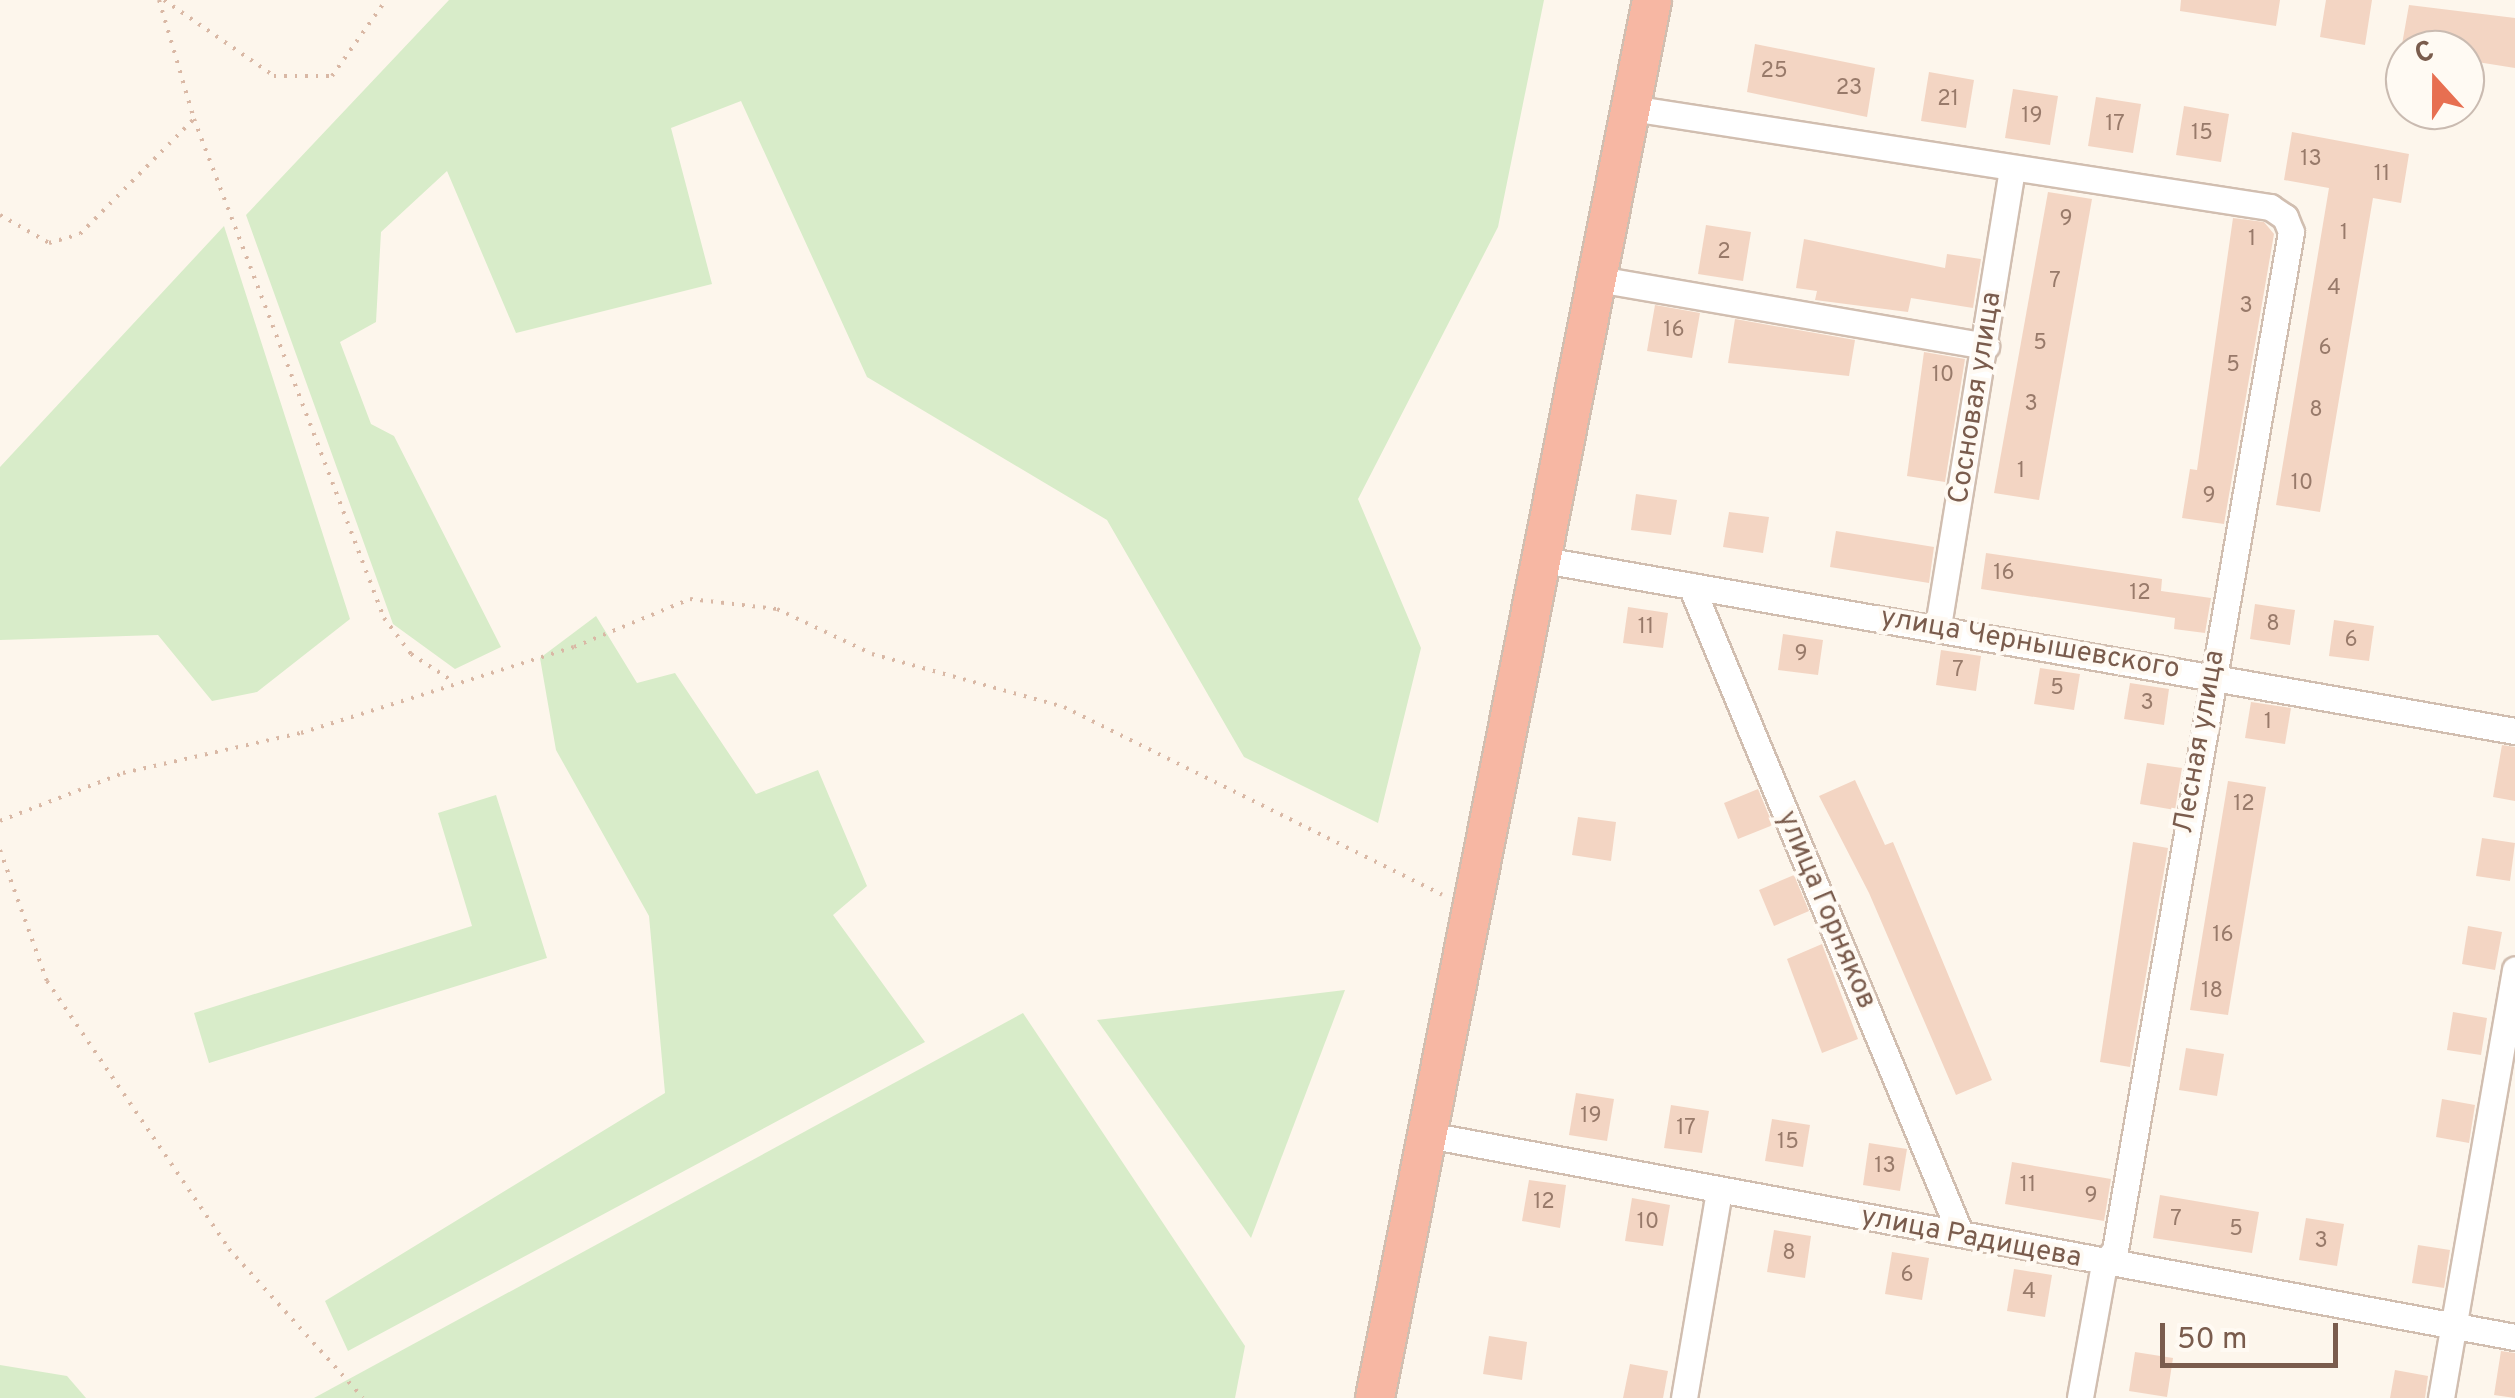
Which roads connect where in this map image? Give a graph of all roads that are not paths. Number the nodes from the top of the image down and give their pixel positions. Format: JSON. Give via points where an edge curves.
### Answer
{"nodes":[{"id":1,"x":1652,"y":0,"type":"edge"},
{"id":2,"x":1632,"y":108,"type":"junction"},
{"id":3,"x":2012,"y":170,"type":"junction"},
{"id":4,"x":1598,"y":279,"type":"junction"},
{"id":5,"x":1986,"y":346,"type":"junction"},
{"id":6,"x":1544,"y":560,"type":"junction"},
{"id":7,"x":1691,"y":586,"type":"junction"},
{"id":8,"x":1938,"y":626,"type":"junction"},
{"id":9,"x":2210,"y":677,"type":"junction"},
{"id":10,"x":2515,"y":731,"type":"edge"},
{"id":11,"x":2515,"y":969,"type":"edge"},
{"id":12,"x":1428,"y":1136,"type":"junction"},
{"id":13,"x":1720,"y":1192,"type":"junction"},
{"id":14,"x":1960,"y":1233,"type":"junction"},
{"id":15,"x":2104,"y":1264,"type":"junction"},
{"id":16,"x":2454,"y":1328,"type":"junction"},
{"id":17,"x":2515,"y":1337,"type":"edge"},
{"id":18,"x":1376,"y":1398,"type":"edge"},
{"id":19,"x":1684,"y":1398,"type":"edge"},
{"id":20,"x":2080,"y":1398,"type":"edge"},
{"id":21,"x":2442,"y":1398,"type":"edge"}],
"edges":[{"from":1,"to":2,"type":"highway"},
{"from":2,"to":3,"type":"street"},
{"from":2,"to":4,"type":"highway"},
{"from":3,"to":5,"type":"street","name":"Сосновая улица"},
{"from":3,"to":9,"type":"street","name":"Лесная улица","via":[[2270,208],[2286,218],[2290,232]]},
{"from":4,"to":5,"type":"street"},
{"from":4,"to":6,"type":"highway"},
{"from":5,"to":8,"type":"street","name":"Сосновая улица"},
{"from":6,"to":7,"type":"street","name":"улица Чернышевского"},
{"from":6,"to":12,"type":"highway"},
{"from":7,"to":8,"type":"street","name":"улица Чернышевского"},
{"from":7,"to":14,"type":"street","name":"улица Горняков"},
{"from":8,"to":9,"type":"street","name":"улица Чернышевского"},
{"from":9,"to":10,"type":"street","name":"улица Чернышевского"},
{"from":9,"to":15,"type":"street","name":"Лесная улица","via":[[2115,1250]]},
{"from":11,"to":16,"type":"street"},
{"from":12,"to":13,"type":"street","name":"улица Радищева"},
{"from":12,"to":18,"type":"highway"},
{"from":13,"to":14,"type":"street","name":"улица Радищева"},
{"from":13,"to":19,"type":"street"},
{"from":14,"to":15,"type":"street","name":"улица Радищева"},
{"from":15,"to":16,"type":"street","name":"улица Радищева"},
{"from":15,"to":20,"type":"street"},
{"from":16,"to":17,"type":"street","name":"улица Радищева"},
{"from":16,"to":21,"type":"street"}]}
